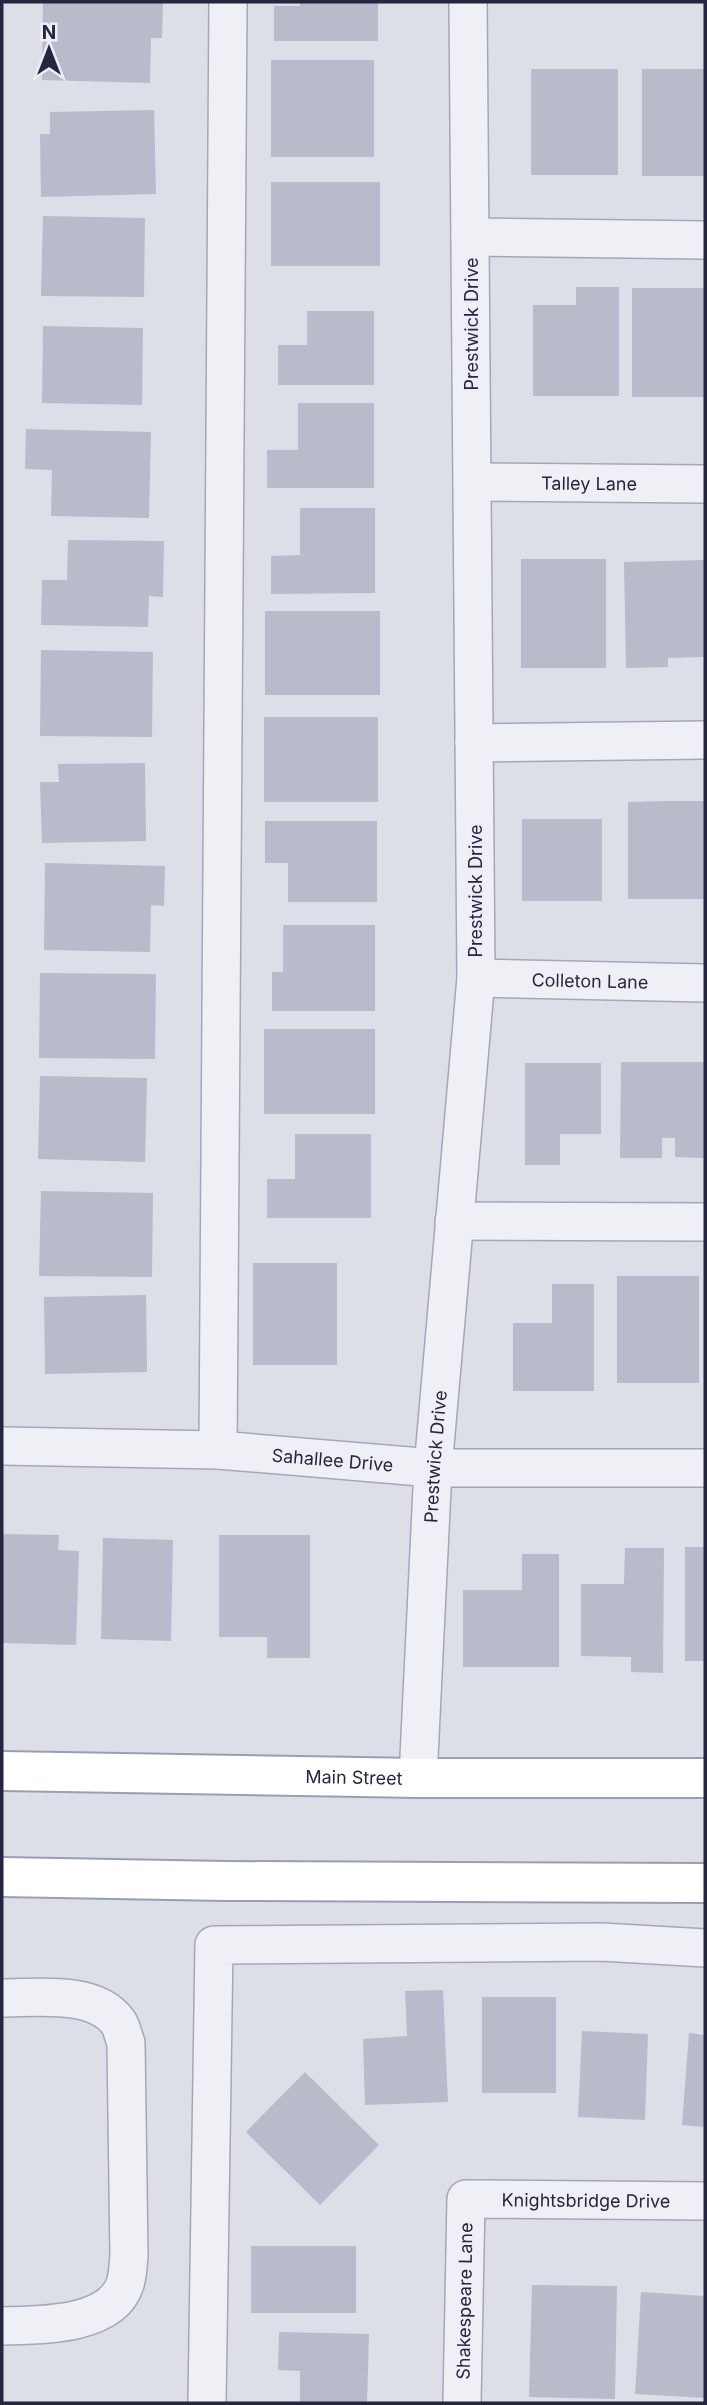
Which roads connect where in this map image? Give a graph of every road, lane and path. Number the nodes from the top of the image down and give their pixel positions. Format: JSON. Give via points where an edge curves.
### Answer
{"nodes":[{"id":1,"x":228,"y":2,"type":"edge"},
{"id":2,"x":468,"y":2,"type":"edge"},
{"id":3,"x":470,"y":237,"type":"junction"},
{"id":4,"x":705,"y":240,"type":"edge"},
{"id":5,"x":472,"y":482,"type":"junction"},
{"id":6,"x":705,"y":484,"type":"edge"},
{"id":7,"x":705,"y":740,"type":"edge"},
{"id":8,"x":474,"y":743,"type":"junction"},
{"id":9,"x":476,"y":978,"type":"junction"},
{"id":10,"x":705,"y":983,"type":"edge"},
{"id":11,"x":454,"y":1221,"type":"junction"},
{"id":12,"x":705,"y":1222,"type":"edge"},
{"id":13,"x":2,"y":1446,"type":"edge"},
{"id":14,"x":218,"y":1450,"type":"junction"},
{"id":15,"x":433,"y":1468,"type":"junction"},
{"id":16,"x":705,"y":1468,"type":"edge"},
{"id":17,"x":2,"y":1771,"type":"edge"},
{"id":18,"x":418,"y":1779,"type":"junction"},
{"id":19,"x":705,"y":1779,"type":"edge"},
{"id":20,"x":2,"y":1877,"type":"edge"},
{"id":21,"x":705,"y":1883,"type":"edge"},
{"id":22,"x":705,"y":1948,"type":"edge"},
{"id":23,"x":2,"y":1998,"type":"edge"},
{"id":24,"x":466,"y":2199,"type":"joint"},
{"id":25,"x":705,"y":2201,"type":"edge"},
{"id":26,"x":2,"y":2326,"type":"edge"},
{"id":27,"x":207,"y":2403,"type":"edge"},
{"id":28,"x":462,"y":2403,"type":"edge"}],
"edges":[{"from":1,"to":14,"type":"street"},
{"from":2,"to":3,"type":"street","name":"Prestwick Drive"},
{"from":3,"to":4,"type":"street"},
{"from":3,"to":5,"type":"street","name":"Prestwick Drive"},
{"from":5,"to":6,"type":"street","name":"Talley Lane"},
{"from":5,"to":8,"type":"street","name":"Prestwick Drive"},
{"from":7,"to":8,"type":"street"},
{"from":8,"to":9,"type":"street","name":"Prestwick Drive"},
{"from":9,"to":10,"type":"street","name":"Colleton Lane"},
{"from":9,"to":11,"type":"street","name":"Prestwick Drive"},
{"from":11,"to":12,"type":"street"},
{"from":11,"to":15,"type":"street","name":"Prestwick Drive"},
{"from":13,"to":14,"type":"street","name":"Sahallee Drive"},
{"from":14,"to":15,"type":"street","name":"Sahallee Drive"},
{"from":15,"to":16,"type":"street","name":"Sahallee Drive"},
{"from":15,"to":18,"type":"street","name":"Prestwick Drive"},
{"from":17,"to":18,"type":"main road","name":"Main Street"},
{"from":18,"to":19,"type":"main road","name":"Main Street"},
{"from":20,"to":21,"type":"main road"},
{"from":22,"to":27,"type":"street","via":[[602,1942],[214,1945]]},
{"from":23,"to":26,"type":"street","via":[[79,1999],[97,2004],[118,2022],[126,2043],[129,2256],[125,2285],[114,2301],[89,2316],[61,2324]]},
{"from":24,"to":25,"type":"street","name":"Knightsbridge Drive"},
{"from":24,"to":28,"type":"street","name":"Shakespeare Lane"}]}
